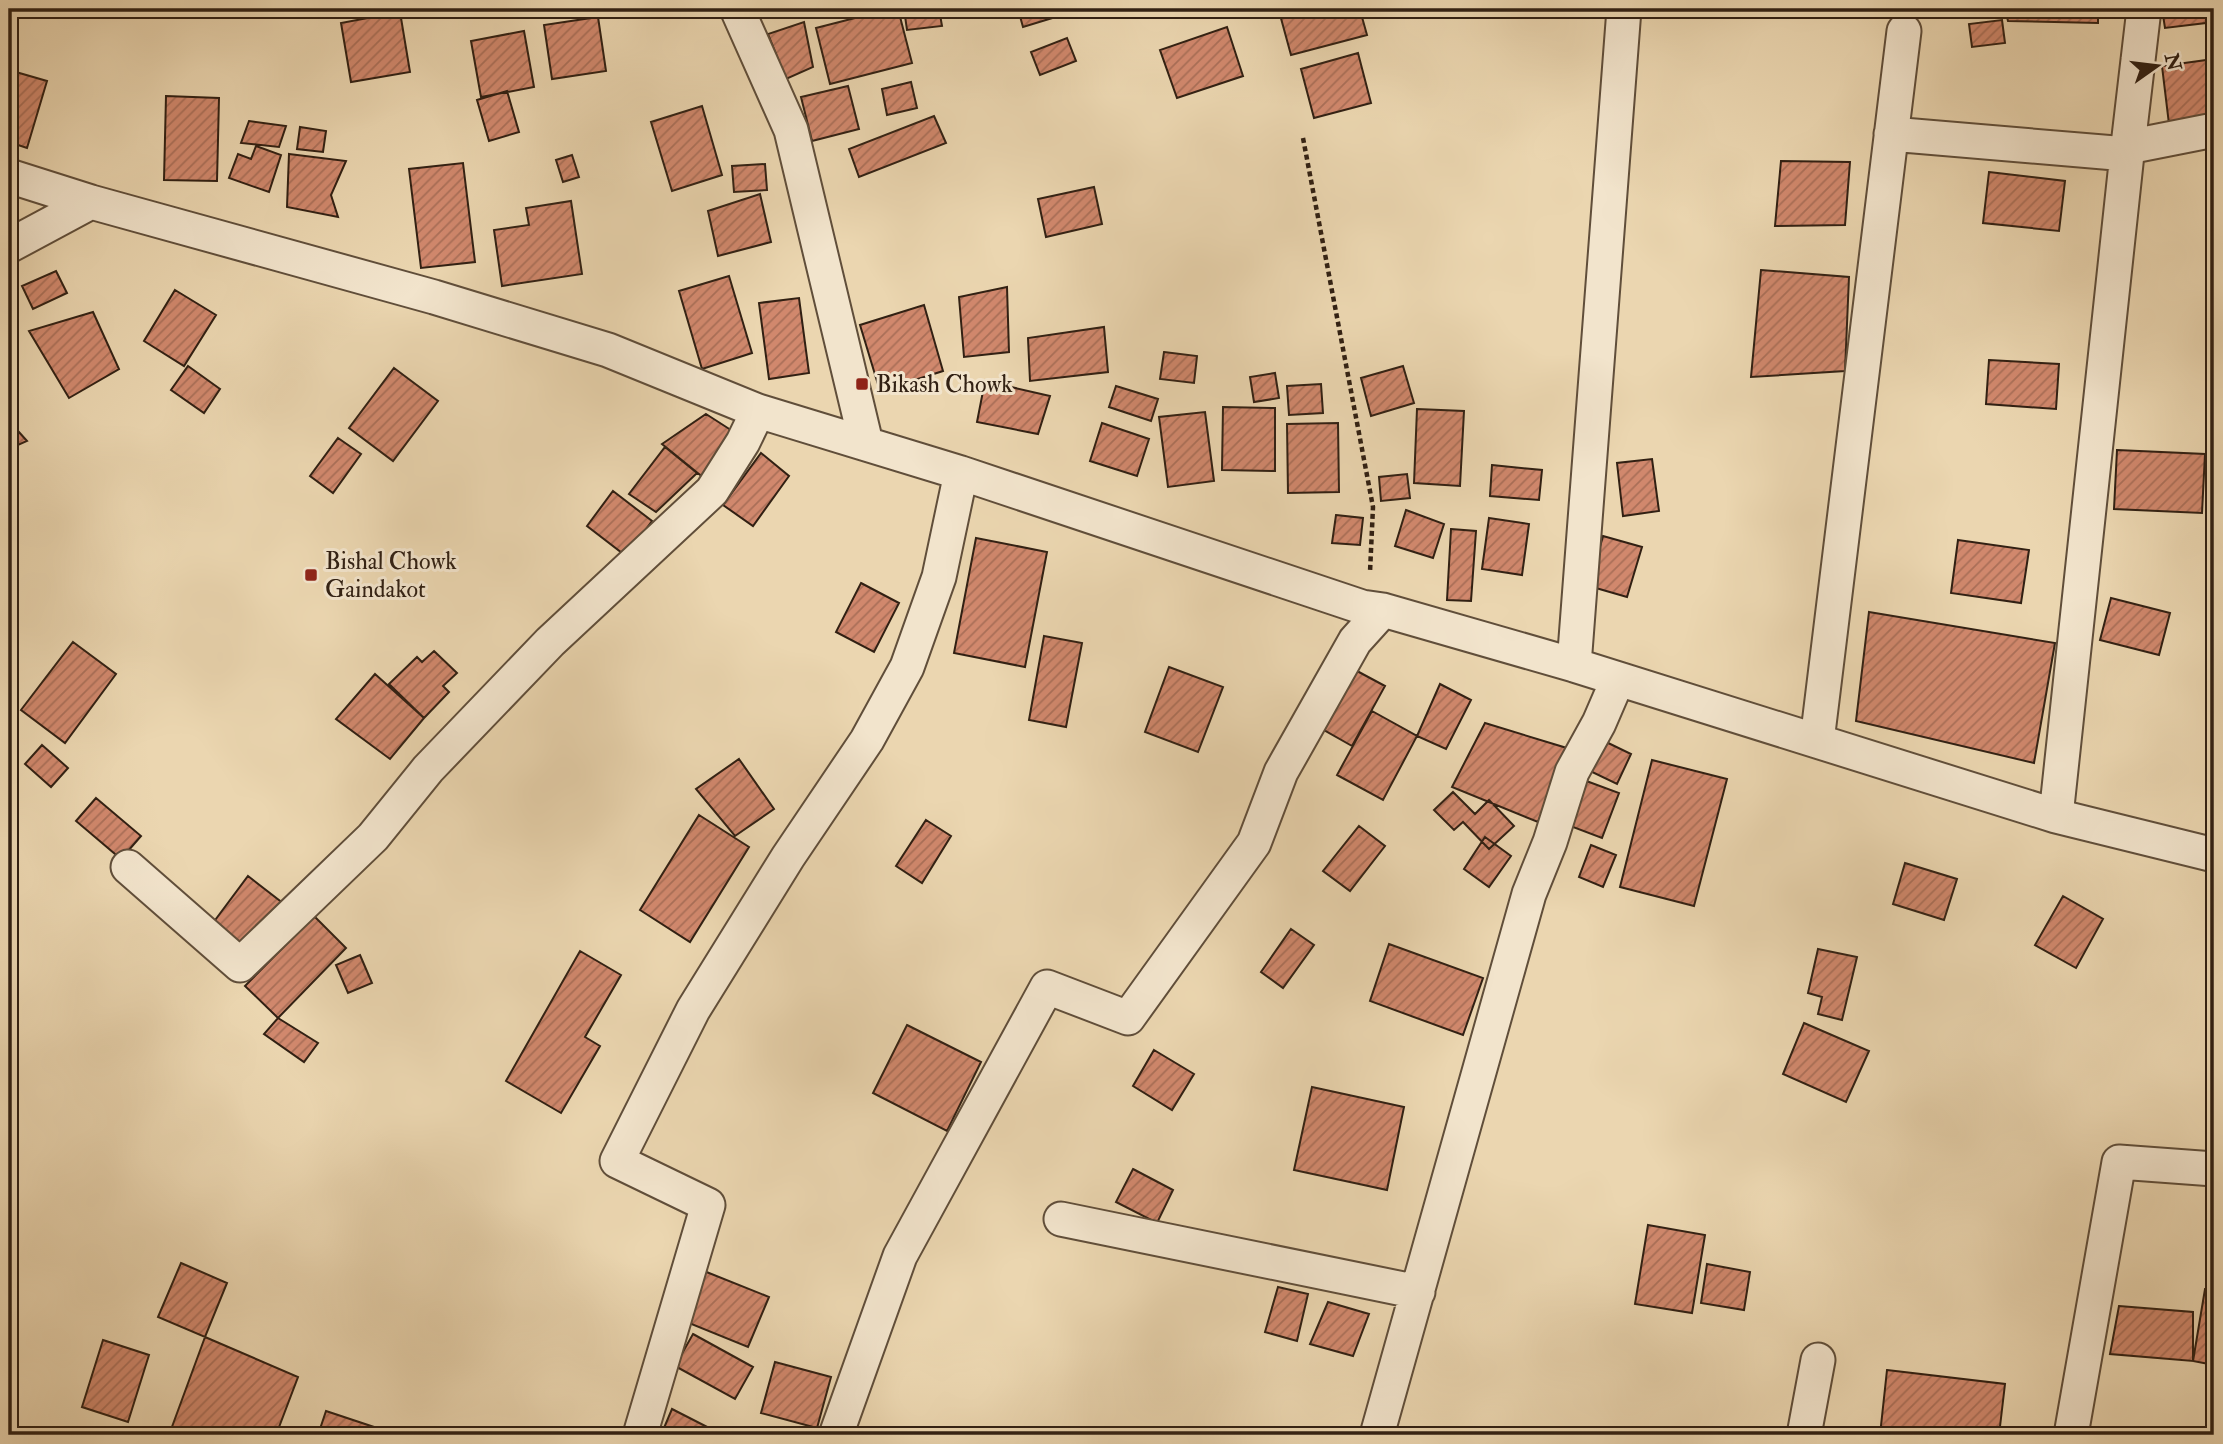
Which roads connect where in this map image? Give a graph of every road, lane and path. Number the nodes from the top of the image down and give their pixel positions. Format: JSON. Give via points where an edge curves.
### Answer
{"nodes":[{"id":1,"x":737,"y":9,"type":"edge"},
{"id":2,"x":1624,"y":9,"type":"edge"},
{"id":3,"x":2144,"y":9,"type":"edge"},
{"id":4,"x":1904,"y":31,"type":"dead end"},
{"id":5,"x":2214,"y":130,"type":"edge"},
{"id":6,"x":1891,"y":135,"type":"junction"},
{"id":7,"x":1303,"y":138,"type":"dead end"},
{"id":8,"x":2127,"y":151,"type":"junction"},
{"id":9,"x":9,"y":176,"type":"edge"},
{"id":10,"x":91,"y":202,"type":"junction"},
{"id":11,"x":9,"y":246,"type":"edge"},
{"id":12,"x":758,"y":411,"type":"junction"},
{"id":13,"x":866,"y":443,"type":"junction"},
{"id":14,"x":961,"y":472,"type":"junction"},
{"id":15,"x":1372,"y":608,"type":"junction"},
{"id":16,"x":1574,"y":664,"type":"junction"},
{"id":17,"x":1618,"y":679,"type":"junction"},
{"id":18,"x":1817,"y":741,"type":"junction"},
{"id":19,"x":2056,"y":816,"type":"junction"},
{"id":20,"x":2214,"y":855,"type":"edge"},
{"id":21,"x":128,"y":867,"type":"dead end"},
{"id":22,"x":2214,"y":1169,"type":"edge"},
{"id":23,"x":1061,"y":1219,"type":"dead end"},
{"id":24,"x":1418,"y":1292,"type":"junction"},
{"id":25,"x":1818,"y":1360,"type":"dead end"},
{"id":26,"x":640,"y":1435,"type":"edge"},
{"id":27,"x":836,"y":1435,"type":"edge"},
{"id":28,"x":1377,"y":1435,"type":"edge"},
{"id":29,"x":1804,"y":1435,"type":"edge"},
{"id":30,"x":2071,"y":1435,"type":"edge"}],
"edges":[{"from":1,"to":13,"type":"street","via":[[791,130]]},
{"from":2,"to":16,"type":"street"},
{"from":3,"to":8,"type":"street"},
{"from":4,"to":6,"type":"street"},
{"from":5,"to":8,"type":"street"},
{"from":6,"to":8,"type":"street"},
{"from":6,"to":18,"type":"street"},
{"from":7,"to":15,"type":"path","via":[[1373,507]]},
{"from":8,"to":19,"type":"street"},
{"from":9,"to":10,"type":"street"},
{"from":10,"to":11,"type":"street"},
{"from":10,"to":12,"type":"street","via":[[608,350]]},
{"from":12,"to":13,"type":"street"},
{"from":12,"to":21,"type":"street","via":[[712,491],[550,642],[428,769],[373,837],[240,965]]},
{"from":13,"to":14,"type":"street"},
{"from":14,"to":15,"type":"street"},
{"from":14,"to":26,"type":"street","via":[[939,577],[907,667],[867,740],[693,1010],[617,1161],[708,1205]]},
{"from":15,"to":16,"type":"street"},
{"from":15,"to":27,"type":"street","via":[[1281,772],[1254,843],[1128,1018],[1047,987],[900,1256]]},
{"from":16,"to":17,"type":"street"},
{"from":17,"to":18,"type":"street"},
{"from":17,"to":24,"type":"street","via":[[1572,772],[1529,894]]},
{"from":18,"to":19,"type":"street"},
{"from":19,"to":20,"type":"street"},
{"from":22,"to":30,"type":"street","via":[[2119,1162]]},
{"from":23,"to":24,"type":"street"},
{"from":24,"to":28,"type":"street"},
{"from":25,"to":29,"type":"street"}]}
